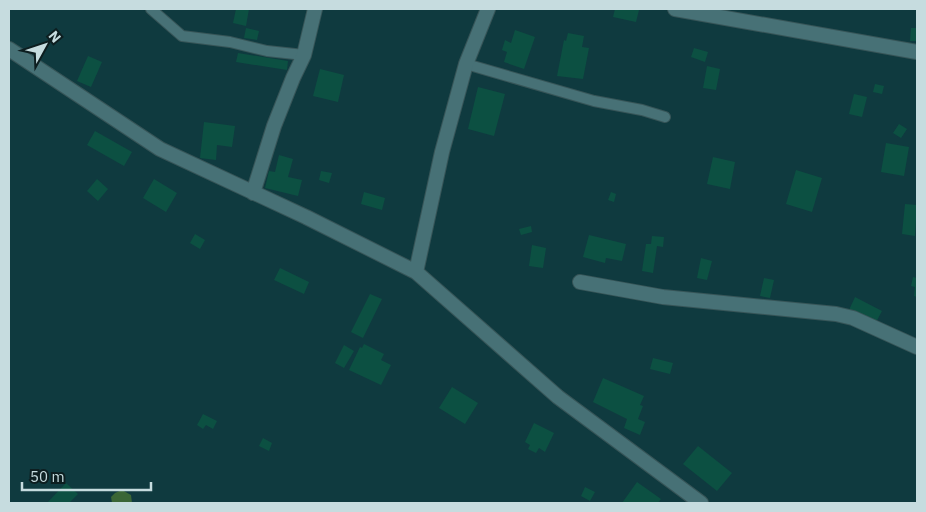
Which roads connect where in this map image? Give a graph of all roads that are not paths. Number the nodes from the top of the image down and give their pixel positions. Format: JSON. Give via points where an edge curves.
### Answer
{"nodes":[{"id":1,"x":151,"y":9,"type":"edge"},
{"id":2,"x":314,"y":9,"type":"edge"},
{"id":3,"x":488,"y":9,"type":"edge"},
{"id":4,"x":675,"y":9,"type":"edge"},
{"id":5,"x":9,"y":49,"type":"edge"},
{"id":6,"x":917,"y":52,"type":"edge"},
{"id":7,"x":304,"y":55,"type":"junction"},
{"id":8,"x":466,"y":64,"type":"junction"},
{"id":9,"x":665,"y":117,"type":"dead end"},
{"id":10,"x":253,"y":193,"type":"junction"},
{"id":11,"x":416,"y":272,"type":"junction"},
{"id":12,"x":580,"y":282,"type":"dead end"},
{"id":13,"x":917,"y":348,"type":"edge"},
{"id":14,"x":701,"y":503,"type":"edge"}],
"edges":[{"from":1,"to":7,"type":"lane","via":[[182,36]]},
{"from":2,"to":7,"type":"street"},
{"from":3,"to":8,"type":"street"},
{"from":4,"to":6,"type":"street"},
{"from":5,"to":10,"type":"street","via":[[160,150]]},
{"from":7,"to":10,"type":"street","via":[[274,126]]},
{"from":8,"to":9,"type":"lane","via":[[594,101]]},
{"from":8,"to":11,"type":"street","via":[[442,152]]},
{"from":10,"to":11,"type":"street"},
{"from":11,"to":14,"type":"street","via":[[558,398]]},
{"from":12,"to":13,"type":"street","via":[[663,297],[836,314],[853,318]]}]}
